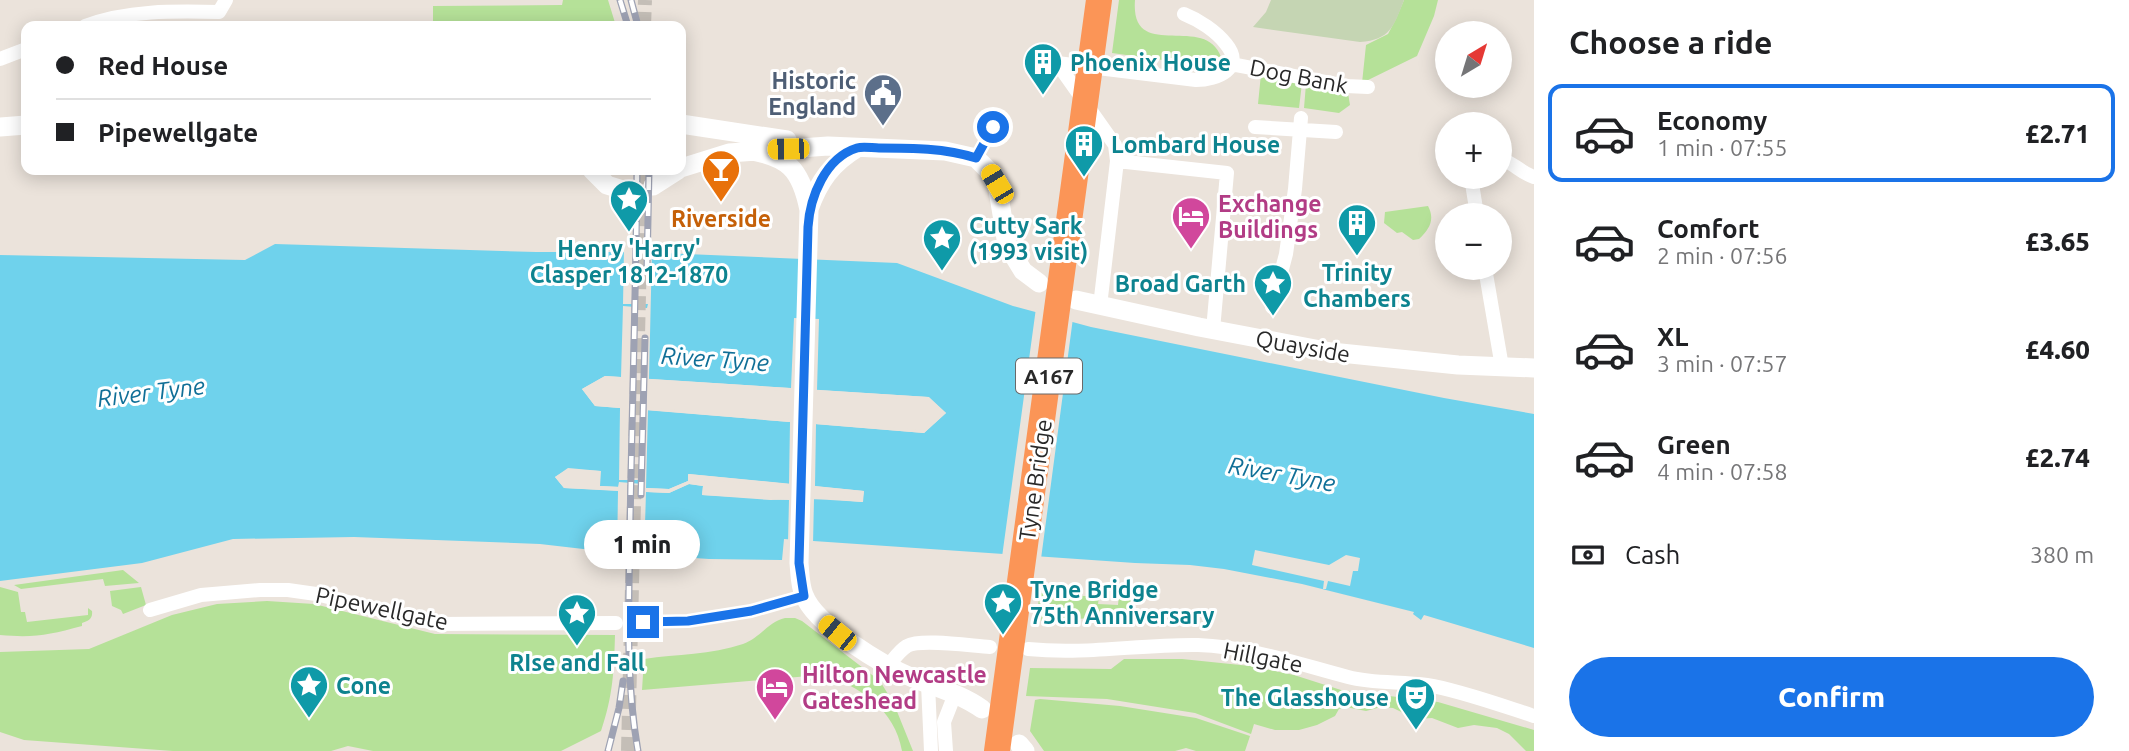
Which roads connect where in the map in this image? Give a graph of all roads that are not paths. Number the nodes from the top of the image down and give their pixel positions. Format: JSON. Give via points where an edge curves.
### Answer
{"nodes":[{"id":1,"x":226,"y":0,"type":"edge"},
{"id":2,"x":1099,"y":0,"type":"edge"},
{"id":3,"x":1184,"y":14,"type":"dead end"},
{"id":4,"x":103,"y":21,"type":"edge"},
{"id":5,"x":21,"y":51,"type":"edge"},
{"id":6,"x":0,"y":59,"type":"edge"},
{"id":7,"x":1231,"y":64,"type":"junction"},
{"id":8,"x":1368,"y":87,"type":"dead end"},
{"id":9,"x":1300,"y":124,"type":"junction"},
{"id":10,"x":21,"y":125,"type":"edge"},
{"id":11,"x":686,"y":125,"type":"edge"},
{"id":12,"x":0,"y":127,"type":"edge"},
{"id":13,"x":993,"y":127,"type":"dead end"},
{"id":14,"x":1255,"y":127,"type":"dead end"},
{"id":15,"x":1336,"y":132,"type":"dead end"},
{"id":16,"x":828,"y":146,"type":"junction"},
{"id":17,"x":857,"y":148,"type":"junction"},
{"id":18,"x":746,"y":150,"type":"junction"},
{"id":19,"x":976,"y":158,"type":"junction"},
{"id":20,"x":1117,"y":161,"type":"junction"},
{"id":21,"x":1512,"y":164,"type":"edge"},
{"id":22,"x":686,"y":167,"type":"edge"},
{"id":23,"x":597,"y":175,"type":"edge"},
{"id":24,"x":670,"y":175,"type":"edge"},
{"id":25,"x":1534,"y":177,"type":"edge"},
{"id":26,"x":653,"y":186,"type":"tunnel mouth"},
{"id":27,"x":806,"y":190,"type":"junction"},
{"id":28,"x":625,"y":191,"type":"tunnel mouth"},
{"id":29,"x":809,"y":218,"type":"junction"},
{"id":30,"x":1487,"y":280,"type":"edge"},
{"id":31,"x":1039,"y":283,"type":"dead end"},
{"id":32,"x":1076,"y":300,"type":"dead end"},
{"id":33,"x":1100,"y":306,"type":"junction"},
{"id":34,"x":1272,"y":307,"type":"dead end"},
{"id":35,"x":1213,"y":330,"type":"junction"},
{"id":36,"x":1502,"y":367,"type":"junction"},
{"id":37,"x":1534,"y":368,"type":"edge"},
{"id":38,"x":804,"y":596,"type":"junction"},
{"id":39,"x":150,"y":610,"type":"dead end"},
{"id":40,"x":643,"y":622,"type":"dead end"},
{"id":41,"x":616,"y":623,"type":"dead end"},
{"id":42,"x":990,"y":647,"type":"dead end"},
{"id":43,"x":1028,"y":649,"type":"dead end"},
{"id":44,"x":888,"y":666,"type":"junction"},
{"id":45,"x":928,"y":684,"type":"junction"},
{"id":46,"x":955,"y":694,"type":"junction"},
{"id":47,"x":982,"y":709,"type":"dead end"},
{"id":48,"x":1534,"y":716,"type":"edge"},
{"id":49,"x":1014,"y":749,"type":"edge"},
{"id":50,"x":930,"y":751,"type":"edge"},
{"id":51,"x":946,"y":751,"type":"edge"}],
"edges":[{"from":1,"to":4,"type":"street","via":[[219,12],[170,11]]},
{"from":2,"to":49,"type":"highway","name":"Tyne Bridge","number":"A167"},
{"from":3,"to":7,"type":"street","via":[[1225,43]]},
{"from":5,"to":6,"type":"street"},
{"from":7,"to":8,"type":"street","name":"Dog Bank"},
{"from":7,"to":20,"type":"street","via":[[1221,76],[1204,80],[1057,63],[1115,145]]},
{"from":9,"to":14,"type":"street"},
{"from":9,"to":15,"type":"street"},
{"from":9,"to":34,"type":"street","via":[[1286,254]]},
{"from":10,"to":12,"type":"main road"},
{"from":11,"to":16,"type":"main road"},
{"from":13,"to":19,"type":"street"},
{"from":16,"to":17,"type":"main road"},
{"from":16,"to":18,"type":"main road"},
{"from":16,"to":27,"type":"main road","via":[[811,166]]},
{"from":17,"to":19,"type":"main road","via":[[944,151]]},
{"from":17,"to":29,"type":"main road","via":[[826,173]]},
{"from":18,"to":22,"type":"main road"},
{"from":18,"to":27,"type":"main road","via":[[788,164]]},
{"from":19,"to":31,"type":"main road","via":[[997,184],[1007,246],[1023,271]]},
{"from":20,"to":33,"type":"street"},
{"from":20,"to":35,"type":"street","via":[[1227,173]]},
{"from":21,"to":25,"type":"street"},
{"from":23,"to":28,"type":"main road","via":[[607,185]]},
{"from":24,"to":26,"type":"main road"},
{"from":27,"to":29,"type":"main road"},
{"from":29,"to":38,"type":"main road","via":[[800,547]]},
{"from":30,"to":36,"type":"street"},
{"from":32,"to":33,"type":"main road","name":"Quayside"},
{"from":33,"to":35,"type":"main road","name":"Quayside"},
{"from":35,"to":36,"type":"main road","name":"Quayside","via":[[1362,356]]},
{"from":36,"to":37,"type":"main road","name":"Quayside"},
{"from":38,"to":40,"type":"street","via":[[751,611],[688,621]]},
{"from":38,"to":44,"type":"main road","via":[[815,615]]},
{"from":39,"to":41,"type":"street","name":"Pipewellgate","via":[[201,595],[288,590],[437,624]]},
{"from":42,"to":44,"type":"street","via":[[912,643]]},
{"from":43,"to":48,"type":"street","name":"Hillgate","via":[[1061,652],[1198,645],[1233,649],[1277,656],[1349,677],[1427,685]]},
{"from":44,"to":45,"type":"main road"},
{"from":45,"to":46,"type":"main road"},
{"from":45,"to":50,"type":"street"},
{"from":46,"to":47,"type":"main road"},
{"from":46,"to":51,"type":"street","via":[[944,722]]}]}
